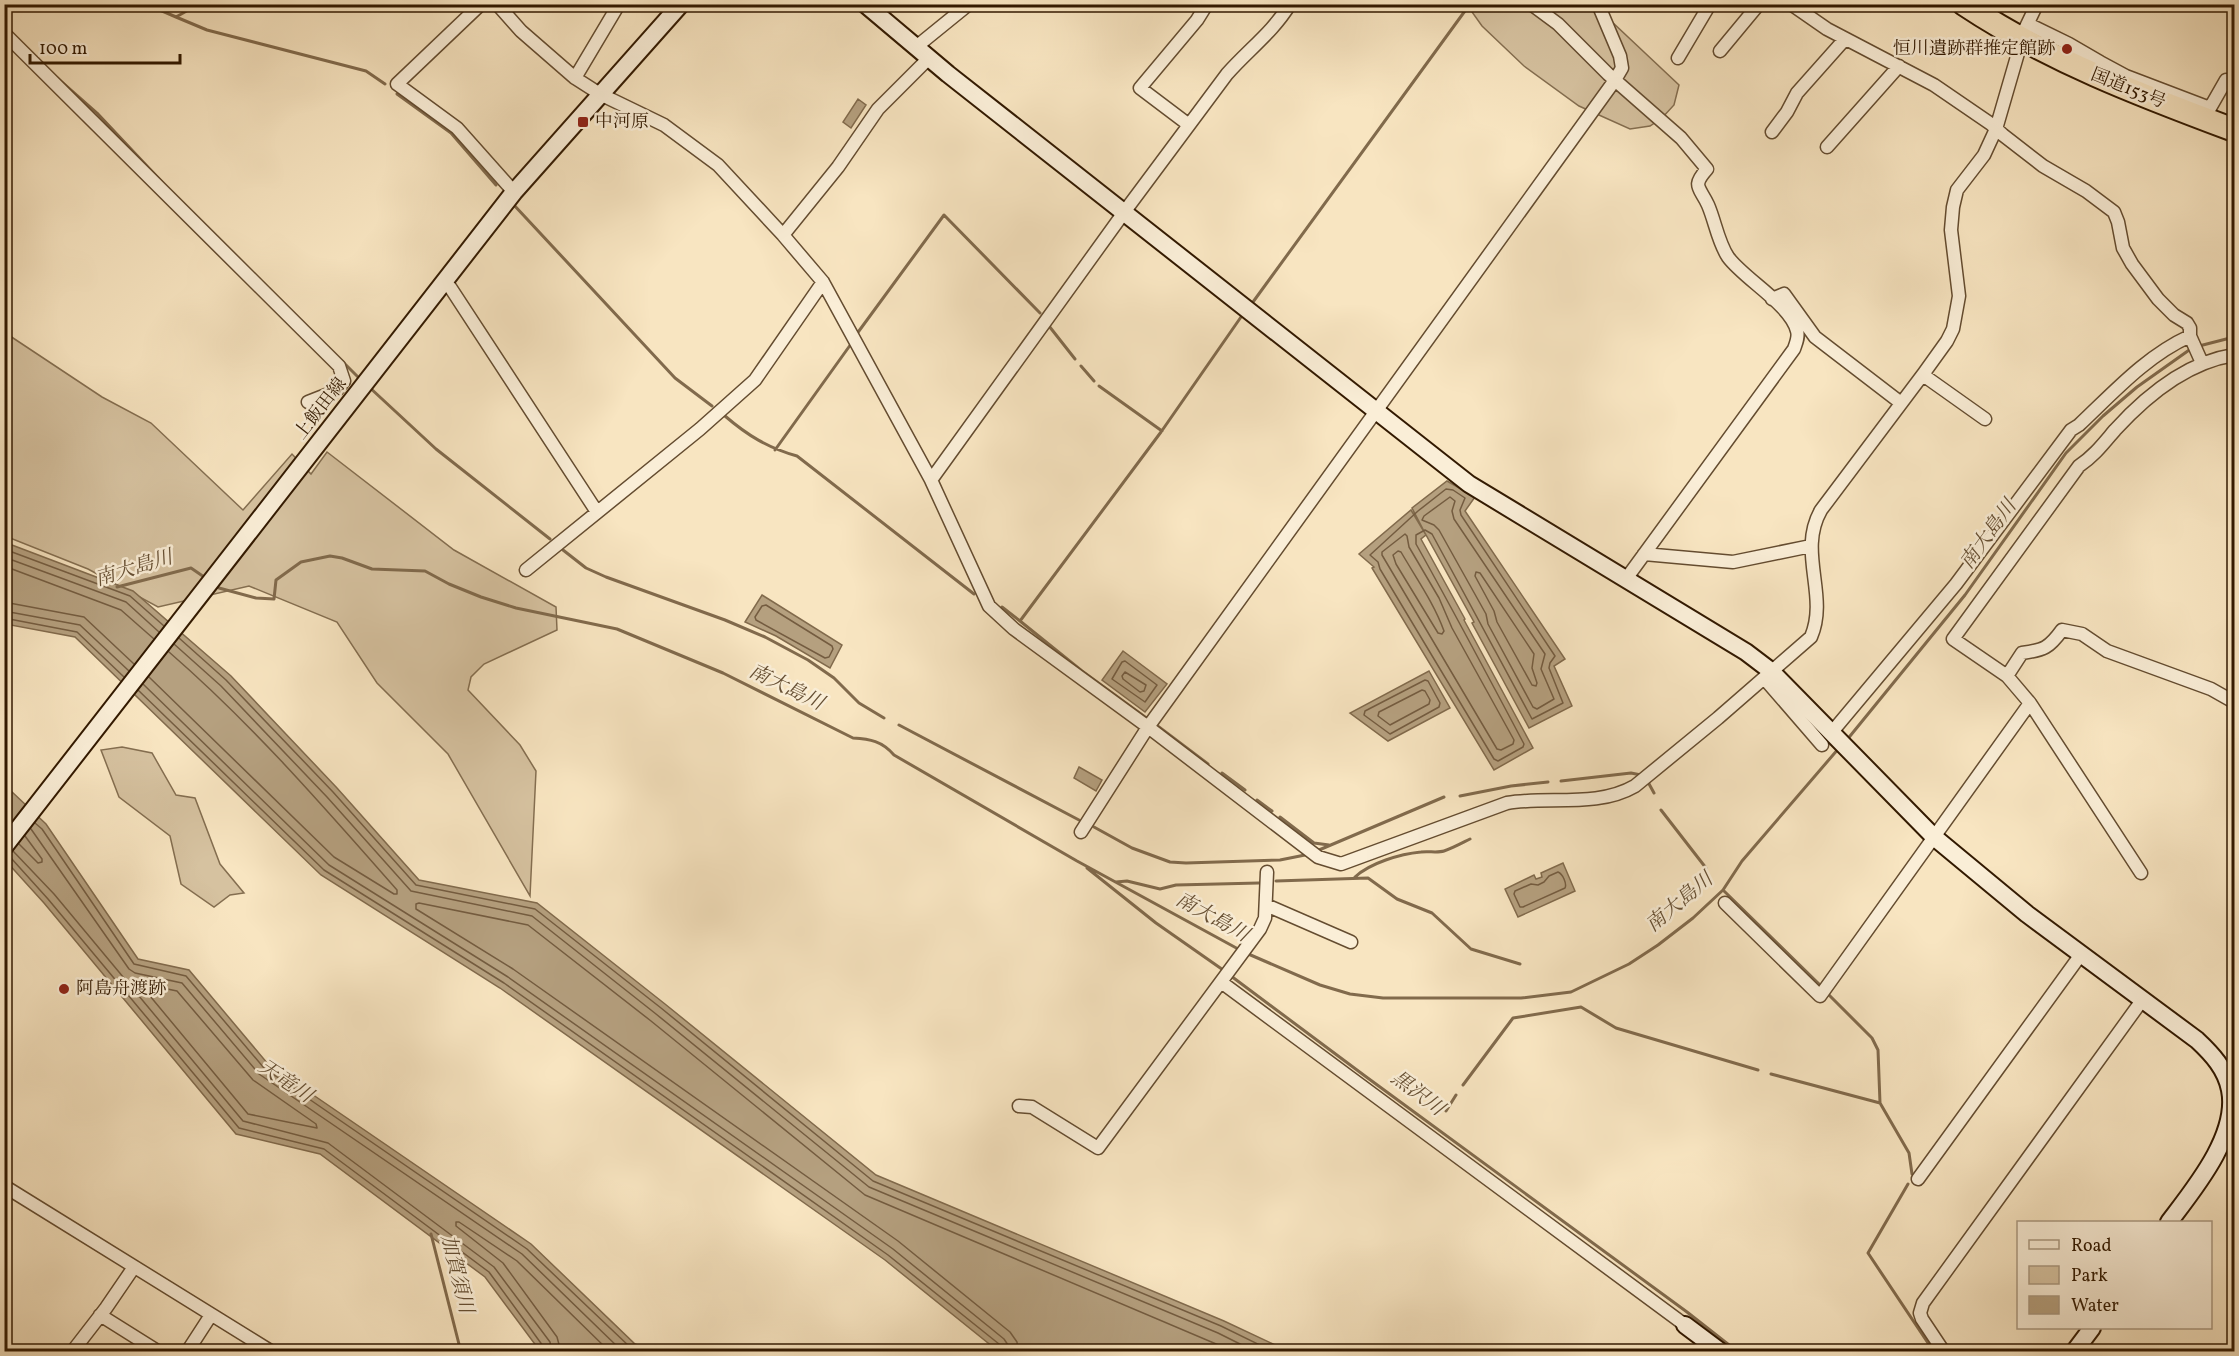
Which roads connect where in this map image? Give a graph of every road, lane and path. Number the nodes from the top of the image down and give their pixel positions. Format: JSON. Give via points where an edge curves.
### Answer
{"nodes":[{"id":1,"x":481,"y":4,"type":"edge"},
{"id":2,"x":497,"y":4,"type":"edge"},
{"id":3,"x":619,"y":4,"type":"edge"},
{"id":4,"x":681,"y":4,"type":"edge"},
{"id":5,"x":865,"y":4,"type":"edge"},
{"id":6,"x":969,"y":4,"type":"edge"},
{"id":7,"x":1207,"y":4,"type":"edge"},
{"id":8,"x":1290,"y":4,"type":"edge"},
{"id":9,"x":1531,"y":4,"type":"edge"},
{"id":10,"x":1598,"y":4,"type":"edge"},
{"id":11,"x":1759,"y":4,"type":"edge"},
{"id":12,"x":1791,"y":4,"type":"edge"},
{"id":13,"x":1964,"y":4,"type":"edge"},
{"id":14,"x":2037,"y":4,"type":"edge"},
{"id":15,"x":1708,"y":5,"type":"edge"},
{"id":16,"x":2025,"y":32,"type":"junction"},
{"id":17,"x":4,"y":33,"type":"edge"},
{"id":18,"x":1845,"y":39,"type":"junction"},
{"id":19,"x":916,"y":47,"type":"junction"},
{"id":20,"x":1720,"y":51,"type":"dead end"},
{"id":21,"x":929,"y":58,"type":"junction"},
{"id":22,"x":1678,"y":58,"type":"dead end"},
{"id":23,"x":1899,"y":66,"type":"junction"},
{"id":24,"x":2097,"y":69,"type":"junction"},
{"id":25,"x":575,"y":78,"type":"junction"},
{"id":26,"x":1616,"y":80,"type":"junction"},
{"id":27,"x":2226,"y":80,"type":"dead end"},
{"id":28,"x":600,"y":94,"type":"junction"},
{"id":29,"x":1189,"y":125,"type":"junction"},
{"id":30,"x":2225,"y":127,"type":"edge"},
{"id":31,"x":1996,"y":129,"type":"junction"},
{"id":32,"x":1772,"y":132,"type":"dead end"},
{"id":33,"x":1827,"y":147,"type":"dead end"},
{"id":34,"x":514,"y":192,"type":"junction"},
{"id":35,"x":1125,"y":211,"type":"junction"},
{"id":36,"x":783,"y":235,"type":"junction"},
{"id":37,"x":823,"y":282,"type":"junction"},
{"id":38,"x":450,"y":287,"type":"dead end"},
{"id":39,"x":1772,"y":299,"type":"junction"},
{"id":40,"x":2191,"y":339,"type":"junction"},
{"id":41,"x":2235,"y":355,"type":"edge"},
{"id":42,"x":2201,"y":360,"type":"junction"},
{"id":43,"x":1923,"y":375,"type":"junction"},
{"id":44,"x":308,"y":402,"type":"dead end"},
{"id":45,"x":1901,"y":403,"type":"junction"},
{"id":46,"x":1376,"y":412,"type":"junction"},
{"id":47,"x":1985,"y":419,"type":"dead end"},
{"id":48,"x":931,"y":480,"type":"junction"},
{"id":49,"x":597,"y":512,"type":"junction"},
{"id":50,"x":1811,"y":546,"type":"junction"},
{"id":51,"x":1644,"y":554,"type":"junction"},
{"id":52,"x":526,"y":570,"type":"dead end"},
{"id":53,"x":1626,"y":579,"type":"junction"},
{"id":54,"x":1768,"y":674,"type":"junction"},
{"id":55,"x":2007,"y":676,"type":"junction"},
{"id":56,"x":2235,"y":702,"type":"edge"},
{"id":57,"x":2030,"y":703,"type":"junction"},
{"id":58,"x":1148,"y":727,"type":"junction"},
{"id":59,"x":1830,"y":737,"type":"junction"},
{"id":60,"x":1081,"y":832,"type":"dead end"},
{"id":61,"x":1934,"y":837,"type":"junction"},
{"id":62,"x":4,"y":847,"type":"edge"},
{"id":63,"x":1267,"y":872,"type":"dead end"},
{"id":64,"x":2141,"y":873,"type":"dead end"},
{"id":65,"x":1725,"y":903,"type":"dead end"},
{"id":66,"x":1266,"y":904,"type":"junction"},
{"id":67,"x":1351,"y":942,"type":"dead end"},
{"id":68,"x":2082,"y":953,"type":"junction"},
{"id":69,"x":1230,"y":971,"type":"junction"},
{"id":70,"x":2142,"y":999,"type":"junction"},
{"id":71,"x":2232,"y":1090,"type":"edge"},
{"id":72,"x":1019,"y":1106,"type":"dead end"},
{"id":73,"x":1918,"y":1179,"type":"dead end"},
{"id":74,"x":4,"y":1186,"type":"edge"},
{"id":75,"x":2170,"y":1221,"type":"edge"},
{"id":76,"x":134,"y":1267,"type":"junction"},
{"id":77,"x":100,"y":1315,"type":"junction"},
{"id":78,"x":211,"y":1315,"type":"junction"},
{"id":79,"x":1685,"y":1325,"type":"joint"},
{"id":80,"x":2091,"y":1329,"type":"edge"},
{"id":81,"x":72,"y":1352,"type":"edge"},
{"id":82,"x":159,"y":1352,"type":"edge"},
{"id":83,"x":187,"y":1352,"type":"edge"},
{"id":84,"x":272,"y":1352,"type":"edge"},
{"id":85,"x":1721,"y":1352,"type":"edge"},
{"id":86,"x":1944,"y":1352,"type":"edge"},
{"id":87,"x":2074,"y":1352,"type":"edge"}],
"edges":[{"from":1,"to":34,"type":"street","via":[[397,84],[457,128]]},
{"from":2,"to":25,"type":"street"},
{"from":3,"to":25,"type":"street"},
{"from":4,"to":28,"type":"street","name":"上飯田線"},
{"from":5,"to":19,"type":"street"},
{"from":6,"to":19,"type":"street"},
{"from":7,"to":29,"type":"street","via":[[1140,88]]},
{"from":8,"to":29,"type":"street","via":[[1266,37],[1227,74]]},
{"from":9,"to":26,"type":"street","via":[[1558,24]]},
{"from":10,"to":26,"type":"street","via":[[1620,56],[1622,68]]},
{"from":11,"to":20,"type":"street"},
{"from":12,"to":18,"type":"street"},
{"from":13,"to":16,"type":"highway","name":"国道153号"},
{"from":14,"to":16,"type":"street"},
{"from":15,"to":22,"type":"street"},
{"from":16,"to":24,"type":"highway","name":"国道153号"},
{"from":16,"to":31,"type":"street"},
{"from":17,"to":44,"type":"street","via":[[339,366],[344,381],[336,391]]},
{"from":18,"to":23,"type":"street"},
{"from":18,"to":32,"type":"street","via":[[1797,93]]},
{"from":19,"to":21,"type":"street"},
{"from":21,"to":35,"type":"street"},
{"from":21,"to":36,"type":"street","via":[[878,109]]},
{"from":23,"to":31,"type":"street","via":[[1934,85]]},
{"from":23,"to":33,"type":"street"},
{"from":24,"to":27,"type":"street","via":[[2210,108]]},
{"from":24,"to":30,"type":"highway","name":"国道153号"},
{"from":25,"to":28,"type":"street"},
{"from":26,"to":39,"type":"street","via":[[1681,138],[1707,169],[1698,179],[1697,187],[1724,250]]},
{"from":26,"to":46,"type":"street"},
{"from":28,"to":34,"type":"street","name":"上飯田線"},
{"from":28,"to":36,"type":"street","via":[[664,125],[718,165]]},
{"from":29,"to":35,"type":"street"},
{"from":31,"to":40,"type":"street","via":[[2043,166],[2114,212],[2123,248],[2132,264],[2158,299],[2187,323]]},
{"from":31,"to":43,"type":"street","via":[[1984,154],[1957,190],[1951,230],[1958,314],[1947,341]]},
{"from":34,"to":62,"type":"street","name":"上飯田線"},
{"from":35,"to":46,"type":"street"},
{"from":35,"to":48,"type":"street"},
{"from":36,"to":37,"type":"street"},
{"from":37,"to":48,"type":"street"},
{"from":37,"to":49,"type":"street","via":[[755,380]]},
{"from":38,"to":49,"type":"street"},
{"from":39,"to":45,"type":"street","via":[[1784,294],[1815,337]]},
{"from":39,"to":51,"type":"street","via":[[1795,324],[1798,338],[1794,349]]},
{"from":40,"to":42,"type":"street"},
{"from":40,"to":59,"type":"street","via":[[2168,346],[2071,430],[1956,584]]},
{"from":41,"to":42,"type":"street"},
{"from":42,"to":55,"type":"street","via":[[2163,388],[2079,466],[1953,639]]},
{"from":43,"to":45,"type":"street"},
{"from":43,"to":47,"type":"street"},
{"from":45,"to":50,"type":"street","via":[[1812,524]]},
{"from":46,"to":53,"type":"street","via":[[1469,484]]},
{"from":46,"to":58,"type":"street"},
{"from":48,"to":58,"type":"street","via":[[989,606],[1005,622]]},
{"from":49,"to":52,"type":"street"},
{"from":50,"to":51,"type":"street","via":[[1732,562]]},
{"from":50,"to":54,"type":"street","via":[[1817,624],[1811,637]]},
{"from":51,"to":53,"type":"street"},
{"from":53,"to":54,"type":"street","via":[[1746,652]]},
{"from":54,"to":58,"type":"street","via":[[1623,792],[1604,798],[1507,803],[1341,864],[1318,857]]},
{"from":54,"to":59,"type":"street"},
{"from":55,"to":56,"type":"street","via":[[2022,653],[2042,650],[2062,630],[2082,634],[2107,651],[2211,689]]},
{"from":55,"to":57,"type":"street"},
{"from":57,"to":61,"type":"street"},
{"from":57,"to":64,"type":"street"},
{"from":58,"to":60,"type":"street"},
{"from":59,"to":61,"type":"street","via":[[1849,749]]},
{"from":61,"to":65,"type":"street","via":[[1820,996]]},
{"from":61,"to":68,"type":"street"},
{"from":63,"to":66,"type":"street"},
{"from":66,"to":67,"type":"street"},
{"from":66,"to":69,"type":"street","via":[[1260,929]]},
{"from":68,"to":70,"type":"street"},
{"from":68,"to":73,"type":"street"},
{"from":69,"to":72,"type":"street","via":[[1098,1148],[1032,1107]]},
{"from":69,"to":79,"type":"street"},
{"from":70,"to":71,"type":"street","via":[[2211,1053]]},
{"from":70,"to":86,"type":"street","via":[[1923,1303],[1922,1319]]},
{"from":71,"to":75,"type":"street","via":[[2222,1142]]},
{"from":74,"to":76,"type":"street"},
{"from":76,"to":77,"type":"street"},
{"from":76,"to":78,"type":"street"},
{"from":77,"to":81,"type":"street"},
{"from":77,"to":82,"type":"street"},
{"from":78,"to":83,"type":"street"},
{"from":78,"to":84,"type":"street"},
{"from":79,"to":85,"type":"street"},
{"from":80,"to":87,"type":"street"}]}
